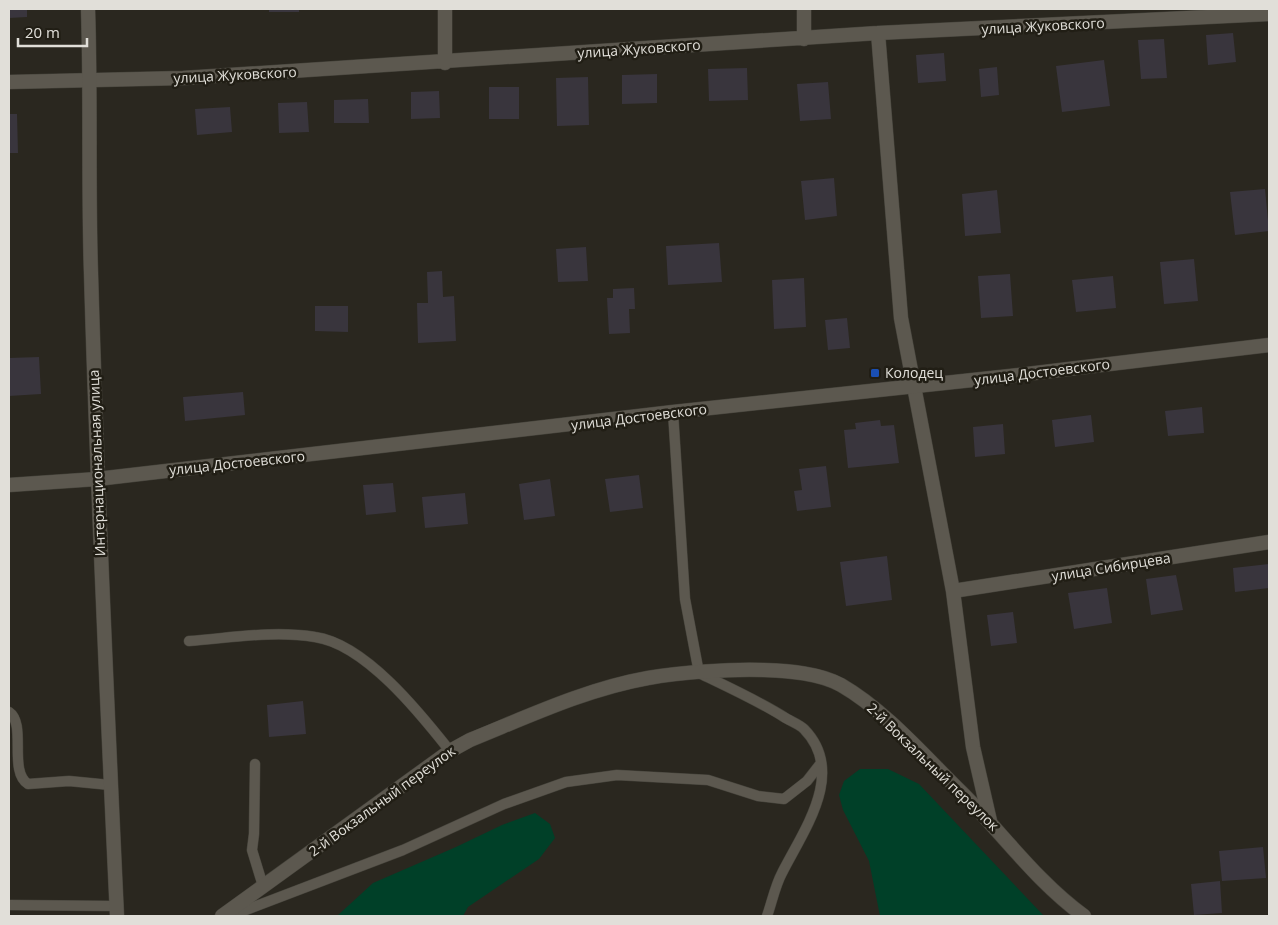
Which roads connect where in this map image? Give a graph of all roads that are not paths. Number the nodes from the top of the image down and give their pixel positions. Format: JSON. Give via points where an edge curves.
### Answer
{"nodes":[{"id":1,"x":88,"y":9,"type":"edge"},
{"id":2,"x":445,"y":9,"type":"edge"},
{"id":3,"x":804,"y":9,"type":"edge"},
{"id":4,"x":1269,"y":14,"type":"edge"},
{"id":5,"x":1146,"y":15,"type":"edge"},
{"id":6,"x":878,"y":33,"type":"junction"},
{"id":7,"x":804,"y":38,"type":"junction"},
{"id":8,"x":446,"y":63,"type":"junction"},
{"id":9,"x":91,"y":81,"type":"junction"},
{"id":10,"x":9,"y":82,"type":"edge"},
{"id":11,"x":1269,"y":344,"type":"edge"},
{"id":12,"x":913,"y":386,"type":"junction"},
{"id":13,"x":673,"y":412,"type":"junction"},
{"id":14,"x":97,"y":478,"type":"junction"},
{"id":15,"x":9,"y":485,"type":"edge"},
{"id":16,"x":1269,"y":542,"type":"edge"},
{"id":17,"x":953,"y":591,"type":"junction"},
{"id":18,"x":189,"y":641,"type":"dead end"},
{"id":19,"x":699,"y":673,"type":"junction"},
{"id":20,"x":9,"y":712,"type":"edge"},
{"id":21,"x":450,"y":751,"type":"junction"},
{"id":22,"x":821,"y":763,"type":"junction"},
{"id":23,"x":255,"y":764,"type":"dead end"},
{"id":24,"x":110,"y":785,"type":"junction"},
{"id":25,"x":990,"y":821,"type":"junction"},
{"id":26,"x":263,"y":886,"type":"junction"},
{"id":27,"x":9,"y":905,"type":"edge"},
{"id":28,"x":116,"y":911,"type":"edge"},
{"id":29,"x":222,"y":916,"type":"edge"},
{"id":30,"x":230,"y":916,"type":"edge"},
{"id":31,"x":767,"y":916,"type":"edge"},
{"id":32,"x":1084,"y":916,"type":"edge"}],
"edges":[{"from":1,"to":9,"type":"street","name":"Интернациональная улица"},
{"from":2,"to":8,"type":"street"},
{"from":3,"to":7,"type":"street"},
{"from":4,"to":5,"type":"street","name":"улица Жуковского"},
{"from":5,"to":6,"type":"street","name":"улица Жуковского"},
{"from":6,"to":7,"type":"street","name":"улица Жуковского"},
{"from":6,"to":12,"type":"street","via":[[901,318]]},
{"from":7,"to":8,"type":"street","name":"улица Жуковского"},
{"from":8,"to":9,"type":"street","name":"улица Жуковского"},
{"from":9,"to":10,"type":"street","name":"улица Жуковского"},
{"from":9,"to":14,"type":"street","name":"Интернациональная улица","via":[[90,269]]},
{"from":11,"to":12,"type":"street","name":"улица Достоевского"},
{"from":12,"to":13,"type":"street","name":"улица Достоевского"},
{"from":12,"to":17,"type":"street"},
{"from":13,"to":14,"type":"street","name":"улица Достоевского"},
{"from":13,"to":19,"type":"lane","via":[[685,599]]},
{"from":14,"to":15,"type":"street","name":"улица Достоевского"},
{"from":14,"to":24,"type":"street","name":"Интернациональная улица"},
{"from":16,"to":17,"type":"street","name":"улица Сибирцева"},
{"from":17,"to":25,"type":"street","via":[[973,747]]},
{"from":18,"to":21,"type":"lane","via":[[278,634],[316,637],[339,644],[357,654],[414,706]]},
{"from":19,"to":21,"type":"street","name":"2-й Вокзальный переулок","via":[[648,678],[600,690],[470,740]]},
{"from":19,"to":22,"type":"lane","via":[[765,705],[803,728],[815,744]]},
{"from":19,"to":25,"type":"street","name":"2-й Вокзальный переулок","via":[[785,671],[840,684],[869,703]]},
{"from":20,"to":24,"type":"lane","via":[[15,721],[20,772],[28,784],[70,781]]},
{"from":21,"to":26,"type":"street","name":"2-й Вокзальный переулок"},
{"from":22,"to":30,"type":"lane","via":[[807,781],[784,799],[758,796],[708,780],[617,776],[566,782],[504,804],[403,850]]},
{"from":22,"to":31,"type":"lane","via":[[821,792],[803,838],[781,874]]},
{"from":23,"to":26,"type":"lane","via":[[252,850]]},
{"from":24,"to":28,"type":"street","name":"Интернациональная улица"},
{"from":25,"to":32,"type":"street","name":"2-й Вокзальный переулок","via":[[1062,900]]},
{"from":26,"to":29,"type":"street","name":"2-й Вокзальный переулок"},
{"from":27,"to":28,"type":"lane"}]}
